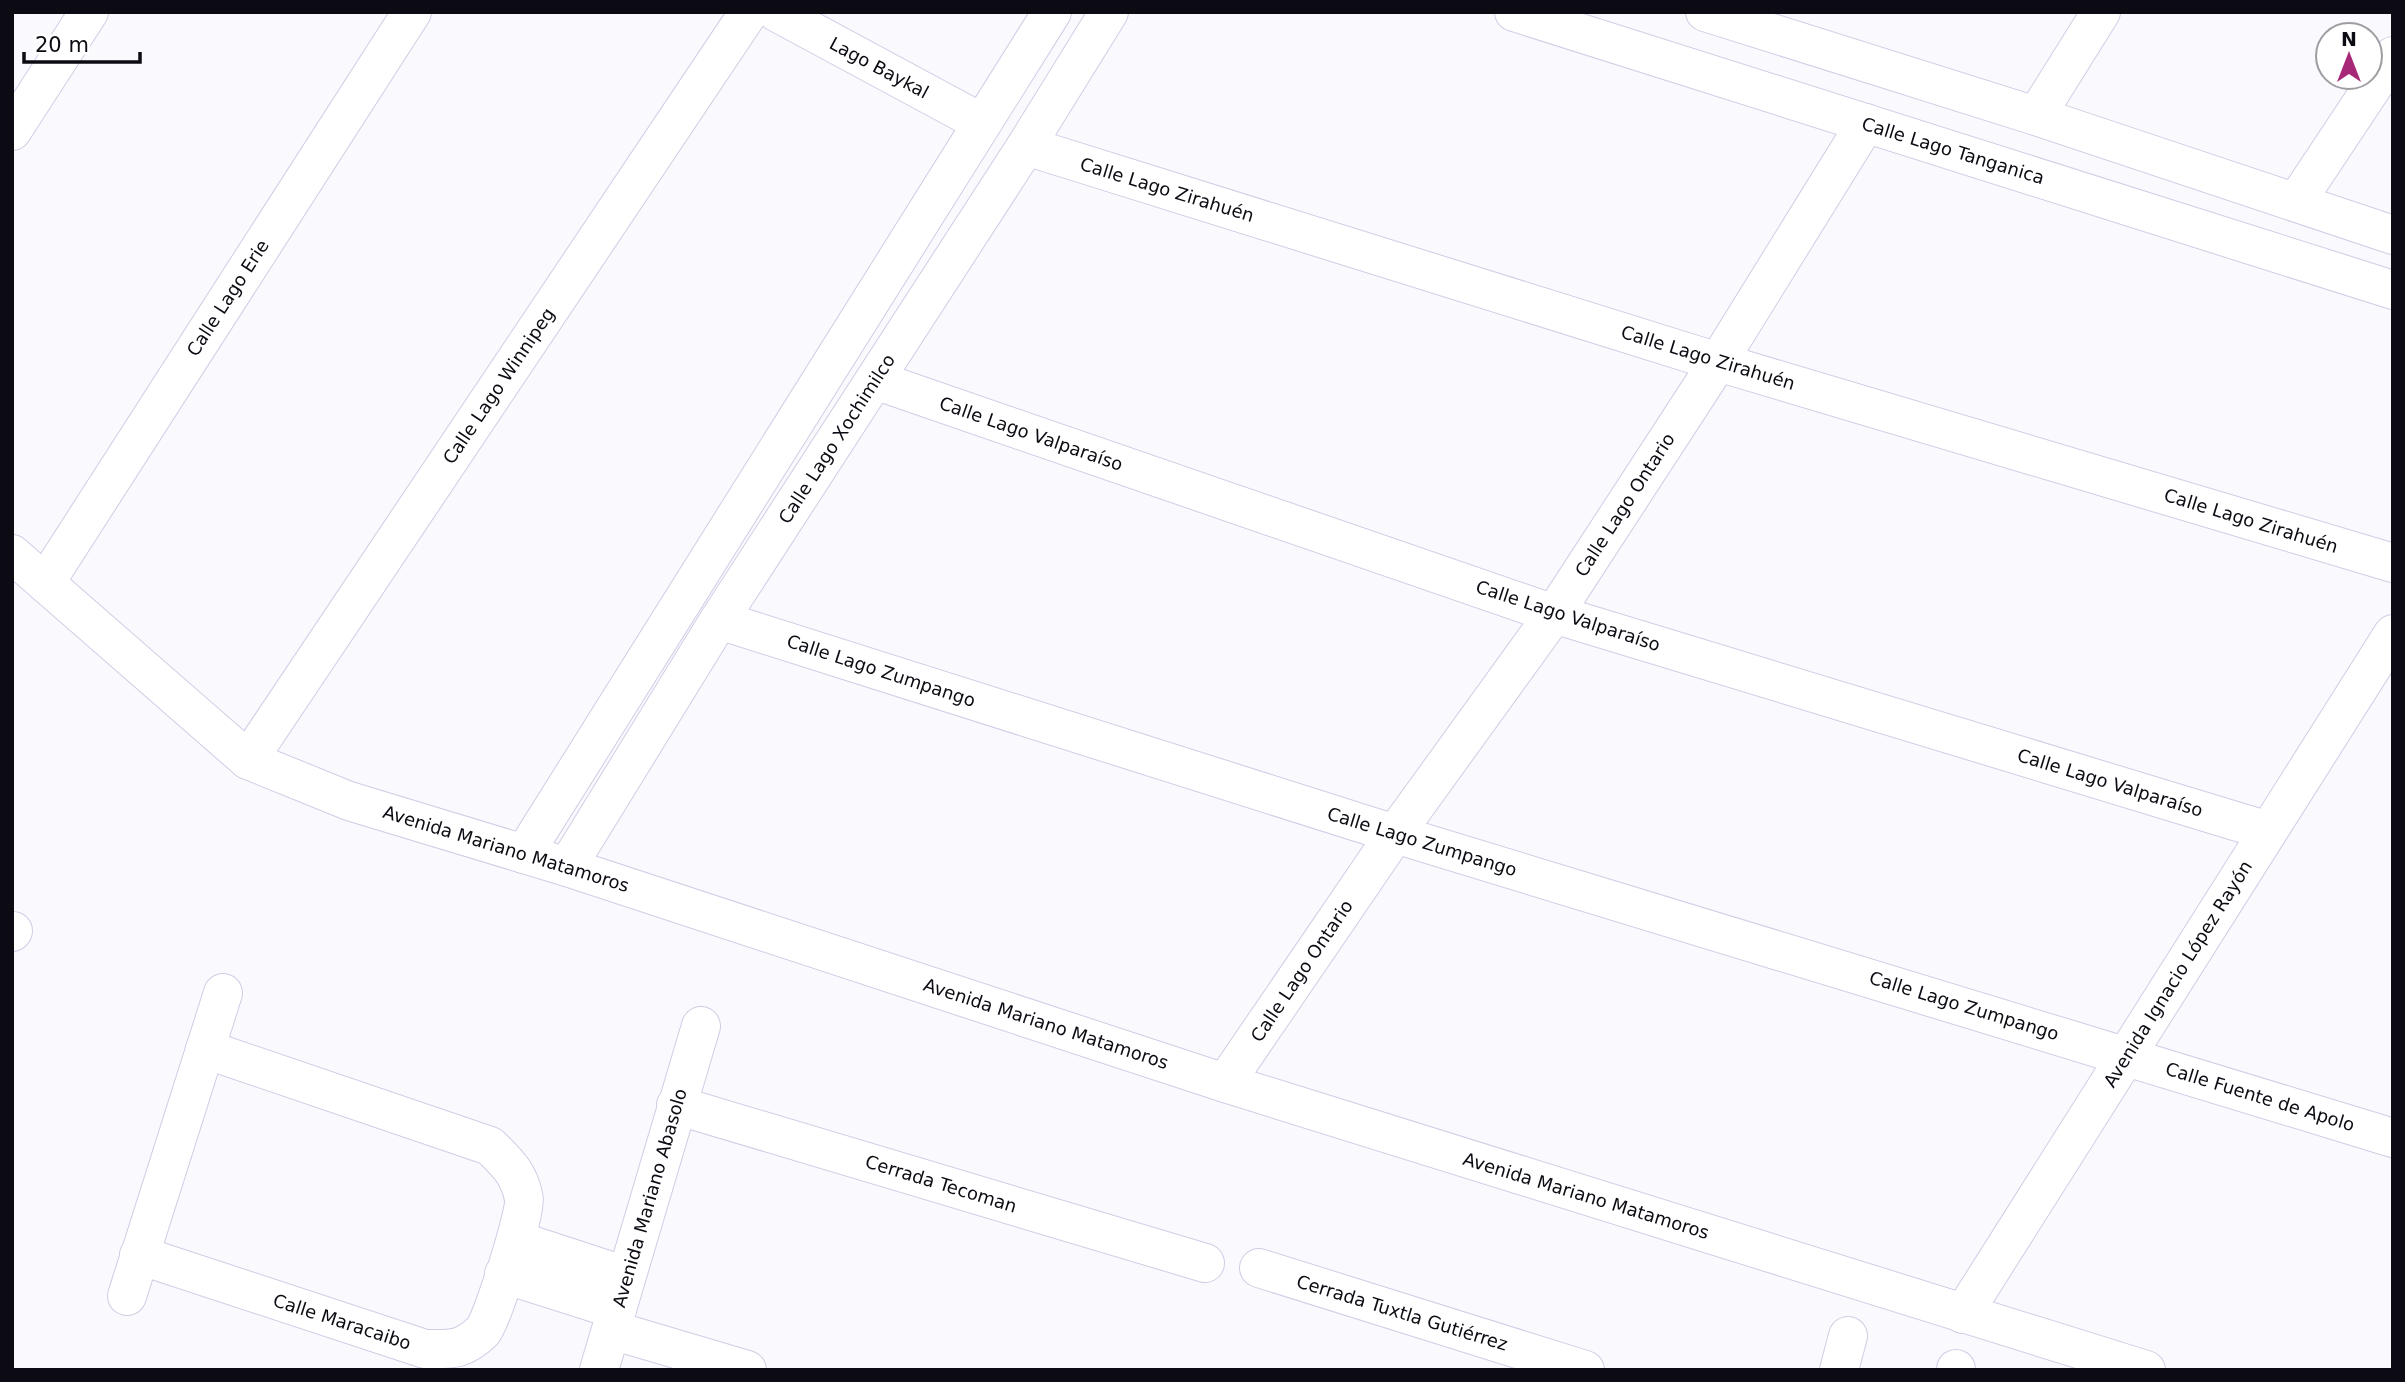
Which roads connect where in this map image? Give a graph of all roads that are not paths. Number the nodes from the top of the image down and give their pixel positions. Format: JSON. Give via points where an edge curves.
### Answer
{"nodes":[{"id":1,"x":89,"y":12,"type":"edge"},
{"id":2,"x":412,"y":12,"type":"edge"},
{"id":3,"x":750,"y":12,"type":"edge"},
{"id":4,"x":776,"y":12,"type":"edge"},
{"id":5,"x":1052,"y":12,"type":"edge"},
{"id":6,"x":1109,"y":12,"type":"edge"},
{"id":7,"x":1514,"y":12,"type":"edge"},
{"id":8,"x":1705,"y":12,"type":"edge"},
{"id":9,"x":2101,"y":12,"type":"edge"},
{"id":10,"x":1765,"y":20,"type":"edge"},
{"id":11,"x":2393,"y":56,"type":"edge"},
{"id":12,"x":2036,"y":116,"type":"junction"},
{"id":13,"x":982,"y":123,"type":"junction"},
{"id":14,"x":1866,"y":123,"type":"junction"},
{"id":15,"x":12,"y":131,"type":"edge"},
{"id":16,"x":2102,"y":139,"type":"junction"},
{"id":17,"x":1026,"y":146,"type":"junction"},
{"id":18,"x":2077,"y":190,"type":"junction"},
{"id":19,"x":2296,"y":202,"type":"junction"},
{"id":20,"x":2393,"y":235,"type":"edge"},
{"id":21,"x":2393,"y":290,"type":"edge"},
{"id":22,"x":1718,"y":362,"type":"junction"},
{"id":23,"x":875,"y":380,"type":"junction"},
{"id":24,"x":12,"y":554,"type":"edge"},
{"id":25,"x":2393,"y":564,"type":"edge"},
{"id":26,"x":45,"y":583,"type":"junction"},
{"id":27,"x":1554,"y":614,"type":"junction"},
{"id":28,"x":719,"y":620,"type":"junction"},
{"id":29,"x":2393,"y":634,"type":"edge"},
{"id":30,"x":248,"y":760,"type":"junction"},
{"id":31,"x":2268,"y":831,"type":"junction"},
{"id":32,"x":1395,"y":834,"type":"junction"},
{"id":33,"x":524,"y":854,"type":"junction"},
{"id":34,"x":567,"y":867,"type":"junction"},
{"id":35,"x":223,"y":993,"type":"dead end"},
{"id":36,"x":701,"y":1026,"type":"dead end"},
{"id":37,"x":205,"y":1049,"type":"junction"},
{"id":38,"x":2126,"y":1056,"type":"junction"},
{"id":39,"x":1225,"y":1083,"type":"junction"},
{"id":40,"x":676,"y":1105,"type":"junction"},
{"id":41,"x":2392,"y":1137,"type":"edge"},
{"id":42,"x":139,"y":1255,"type":"junction"},
{"id":43,"x":510,"y":1257,"type":"junction"},
{"id":44,"x":1205,"y":1263,"type":"dead end"},
{"id":45,"x":1259,"y":1268,"type":"dead end"},
{"id":46,"x":127,"y":1296,"type":"dead end"},
{"id":47,"x":618,"y":1305,"type":"junction"},
{"id":48,"x":1963,"y":1314,"type":"junction"},
{"id":49,"x":599,"y":1370,"type":"edge"},
{"id":50,"x":747,"y":1370,"type":"edge"},
{"id":51,"x":1585,"y":1370,"type":"edge"},
{"id":52,"x":2146,"y":1370,"type":"edge"}],
"edges":[{"from":1,"to":15,"type":"street"},
{"from":2,"to":26,"type":"street","name":"Calle Lago Erie"},
{"from":3,"to":30,"type":"street","name":"Calle Lago Winnipeg"},
{"from":4,"to":13,"type":"street","name":"Lago Baykal"},
{"from":5,"to":13,"type":"street"},
{"from":6,"to":17,"type":"street","name":"Calle Lago Xochimilco"},
{"from":7,"to":14,"type":"street","name":"Calle Lago Tanganica"},
{"from":8,"to":10,"type":"street"},
{"from":9,"to":12,"type":"street"},
{"from":10,"to":12,"type":"street"},
{"from":11,"to":19,"type":"street"},
{"from":12,"to":16,"type":"street"},
{"from":13,"to":33,"type":"street"},
{"from":14,"to":18,"type":"street","name":"Calle Lago Tanganica"},
{"from":14,"to":22,"type":"street","name":"Calle Lago Ontario"},
{"from":16,"to":18,"type":"street"},
{"from":16,"to":19,"type":"street"},
{"from":17,"to":22,"type":"street","name":"Calle Lago Zirahuén"},
{"from":17,"to":23,"type":"street","name":"Calle Lago Xochimilco"},
{"from":18,"to":21,"type":"street","name":"Calle Lago Tanganica"},
{"from":19,"to":20,"type":"street"},
{"from":22,"to":25,"type":"street","name":"Calle Lago Zirahuén"},
{"from":22,"to":27,"type":"street","name":"Calle Lago Ontario"},
{"from":23,"to":27,"type":"street","name":"Calle Lago Valparaíso"},
{"from":23,"to":28,"type":"street","name":"Calle Lago Xochimilco"},
{"from":24,"to":26,"type":"street","name":"Avenida Mariano Matamoros"},
{"from":26,"to":30,"type":"street","name":"Avenida Mariano Matamoros"},
{"from":27,"to":31,"type":"street","name":"Calle Lago Valparaíso"},
{"from":27,"to":32,"type":"street","name":"Calle Lago Ontario"},
{"from":28,"to":32,"type":"street","name":"Calle Lago Zumpango"},
{"from":28,"to":34,"type":"street","name":"Calle Lago Xochimilco"},
{"from":29,"to":31,"type":"street","name":"Avenida Ignacio López Rayón"},
{"from":30,"to":33,"type":"street","name":"Avenida Mariano Matamoros","via":[[349,801]]},
{"from":31,"to":38,"type":"street","name":"Avenida Ignacio López Rayón"},
{"from":32,"to":38,"type":"street","name":"Calle Lago Zumpango"},
{"from":32,"to":39,"type":"street","name":"Calle Lago Ontario"},
{"from":33,"to":34,"type":"street","name":"Avenida Mariano Matamoros"},
{"from":34,"to":39,"type":"street","name":"Avenida Mariano Matamoros"},
{"from":35,"to":37,"type":"street"},
{"from":36,"to":40,"type":"street","name":"Avenida Mariano Abasolo"},
{"from":37,"to":42,"type":"street"},
{"from":37,"to":43,"type":"street","name":"Calle Maracaibo","via":[[490,1146],[516,1171],[525,1202]]},
{"from":38,"to":41,"type":"street","name":"Calle Fuente de Apolo"},
{"from":38,"to":48,"type":"street","name":"Avenida Ignacio López Rayón"},
{"from":39,"to":48,"type":"street","name":"Avenida Mariano Matamoros"},
{"from":40,"to":44,"type":"street","name":"Cerrada Tecoman"},
{"from":40,"to":47,"type":"street","name":"Avenida Mariano Abasolo"},
{"from":42,"to":43,"type":"street","name":"Calle Maracaibo","via":[[425,1349],[459,1349],[486,1329]]},
{"from":42,"to":46,"type":"street"},
{"from":43,"to":47,"type":"street"},
{"from":45,"to":51,"type":"street","name":"Cerrada Tuxtla Gutiérrez"},
{"from":47,"to":49,"type":"street","name":"Avenida Mariano Abasolo"},
{"from":47,"to":50,"type":"street"},
{"from":48,"to":52,"type":"street","name":"Avenida Mariano Matamoros"}]}
